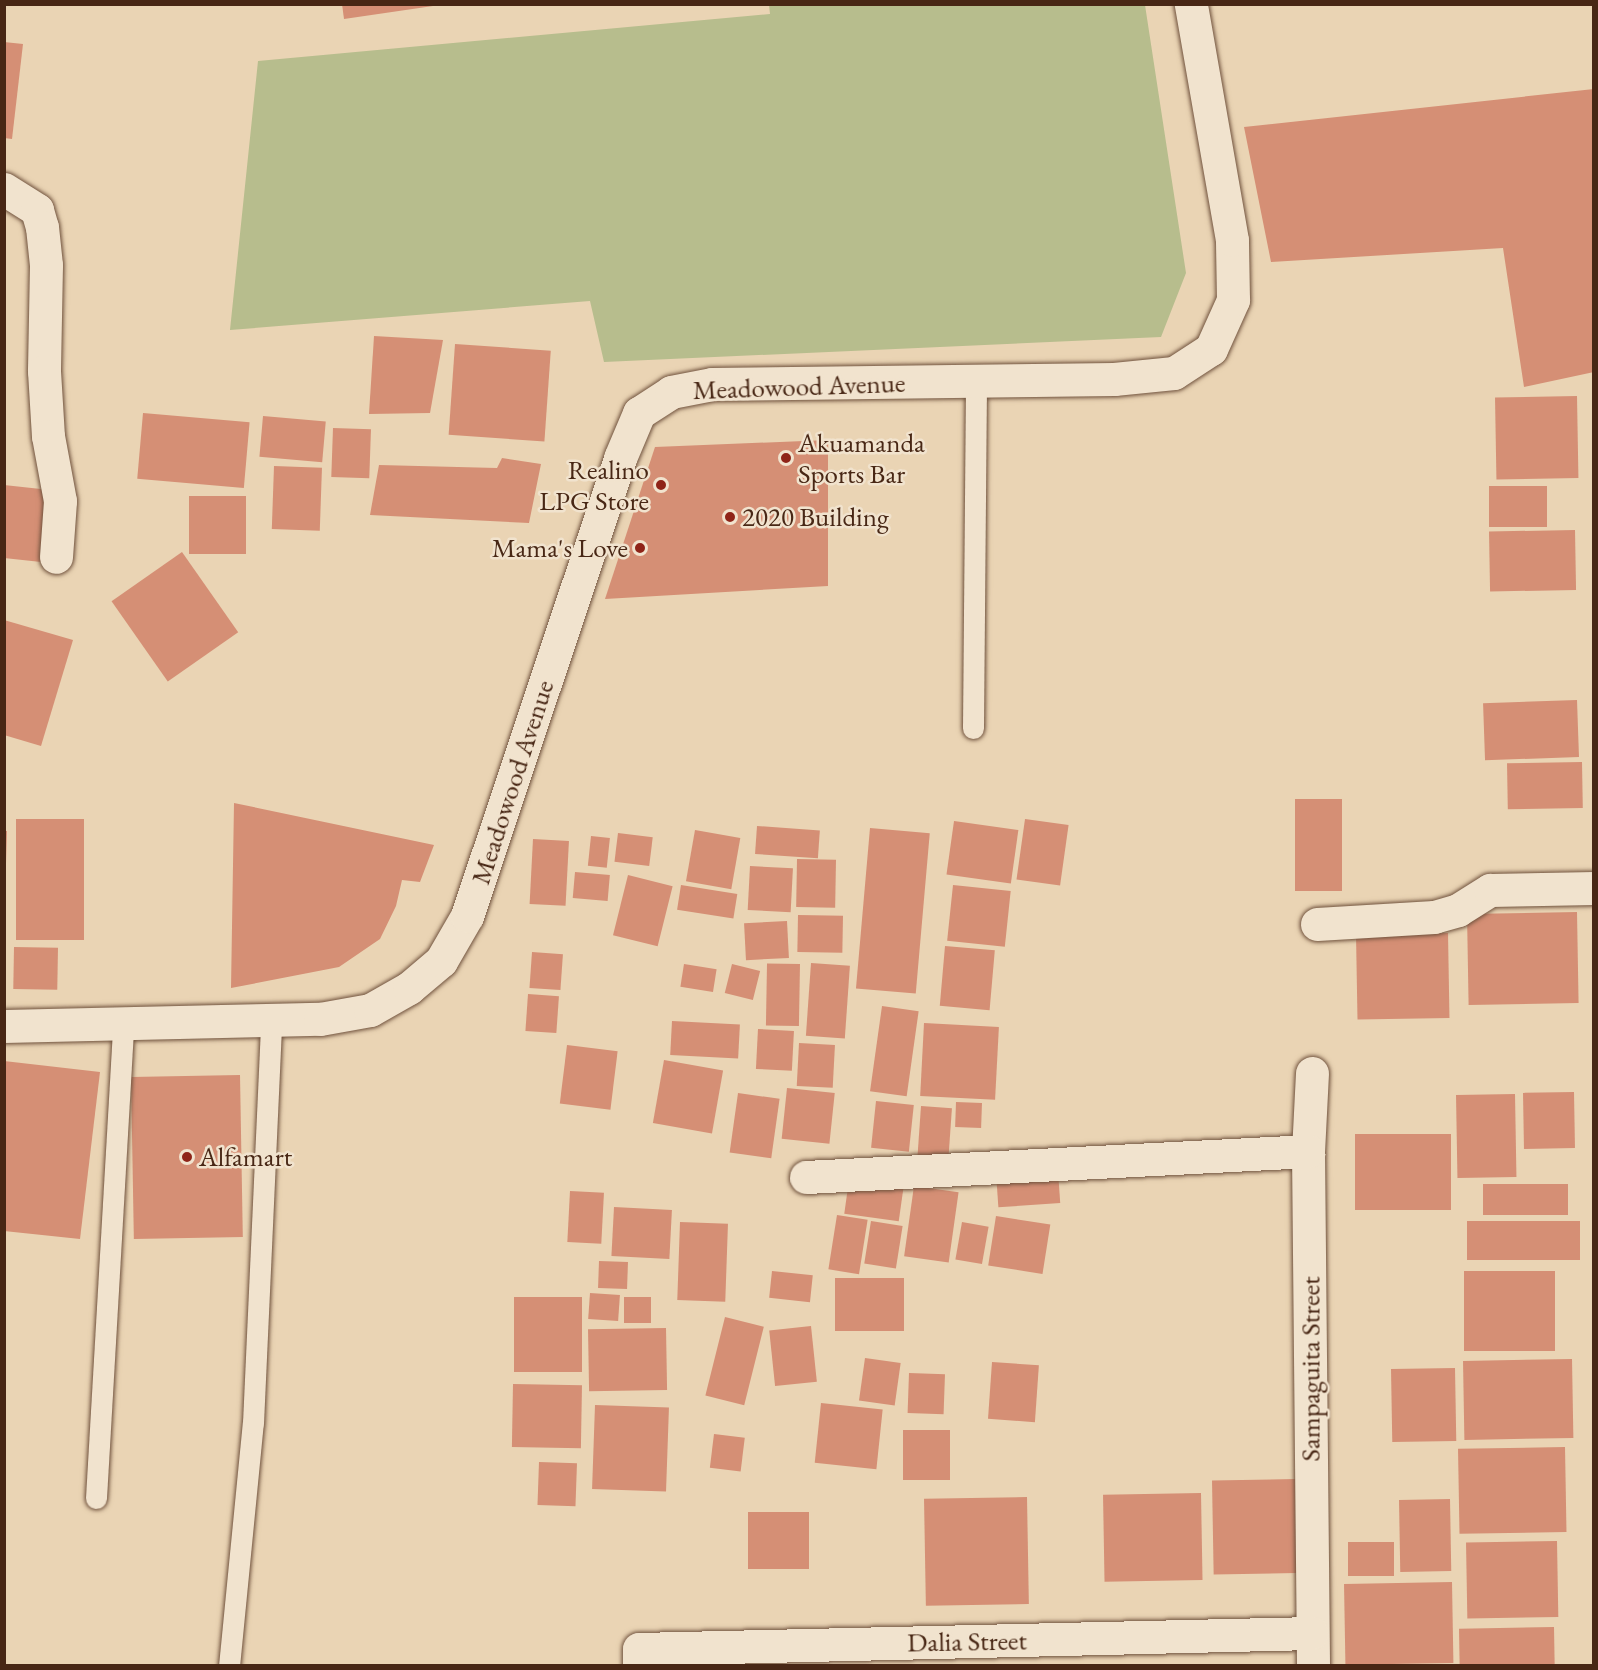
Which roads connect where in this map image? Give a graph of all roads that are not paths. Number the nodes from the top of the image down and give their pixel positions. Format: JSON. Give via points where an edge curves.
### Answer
{"nodes":[{"id":1,"x":1191,"y":4,"type":"edge"},
{"id":2,"x":4,"y":189,"type":"edge"},
{"id":3,"x":976,"y":381,"type":"junction"},
{"id":4,"x":56,"y":557,"type":"dead end"},
{"id":5,"x":973,"y":728,"type":"dead end"},
{"id":6,"x":1593,"y":888,"type":"edge"},
{"id":7,"x":1317,"y":924,"type":"dead end"},
{"id":8,"x":271,"y":1020,"type":"junction"},
{"id":9,"x":123,"y":1024,"type":"junction"},
{"id":10,"x":4,"y":1026,"type":"edge"},
{"id":11,"x":1312,"y":1073,"type":"dead end"},
{"id":12,"x":1308,"y":1151,"type":"junction"},
{"id":13,"x":806,"y":1177,"type":"dead end"},
{"id":14,"x":96,"y":1498,"type":"dead end"},
{"id":15,"x":1312,"y":1633,"type":"junction"},
{"id":16,"x":229,"y":1665,"type":"edge"},
{"id":17,"x":639,"y":1665,"type":"edge"},
{"id":18,"x":1312,"y":1665,"type":"edge"}],
"edges":[{"from":1,"to":3,"type":"street","name":"Meadowood Avenue","via":[[1232,240],[1233,300],[1211,349],[1174,373],[1114,379]]},
{"from":2,"to":4,"type":"street","via":[[37,210],[42,227],[48,436],[60,501]]},
{"from":3,"to":5,"type":"lane"},
{"from":3,"to":8,"type":"street","name":"Meadowood Avenue","via":[[712,384],[671,392],[639,413],[620,458],[467,916],[441,961],[409,988],[370,1010],[320,1019]]},
{"from":6,"to":7,"type":"street","via":[[1490,890],[1458,910],[1440,915]]},
{"from":8,"to":9,"type":"street","name":"Meadowood Avenue"},
{"from":8,"to":16,"type":"lane","via":[[253,1424]]},
{"from":9,"to":10,"type":"street","name":"Meadowood Avenue"},
{"from":9,"to":14,"type":"lane"},
{"from":11,"to":12,"type":"street","name":"Sampaguita Street"},
{"from":12,"to":13,"type":"street"},
{"from":12,"to":15,"type":"street","name":"Sampaguita Street"},
{"from":15,"to":17,"type":"street","name":"Dalia Street","via":[[639,1649]]},
{"from":15,"to":18,"type":"street","name":"Sampaguita Street"}]}
